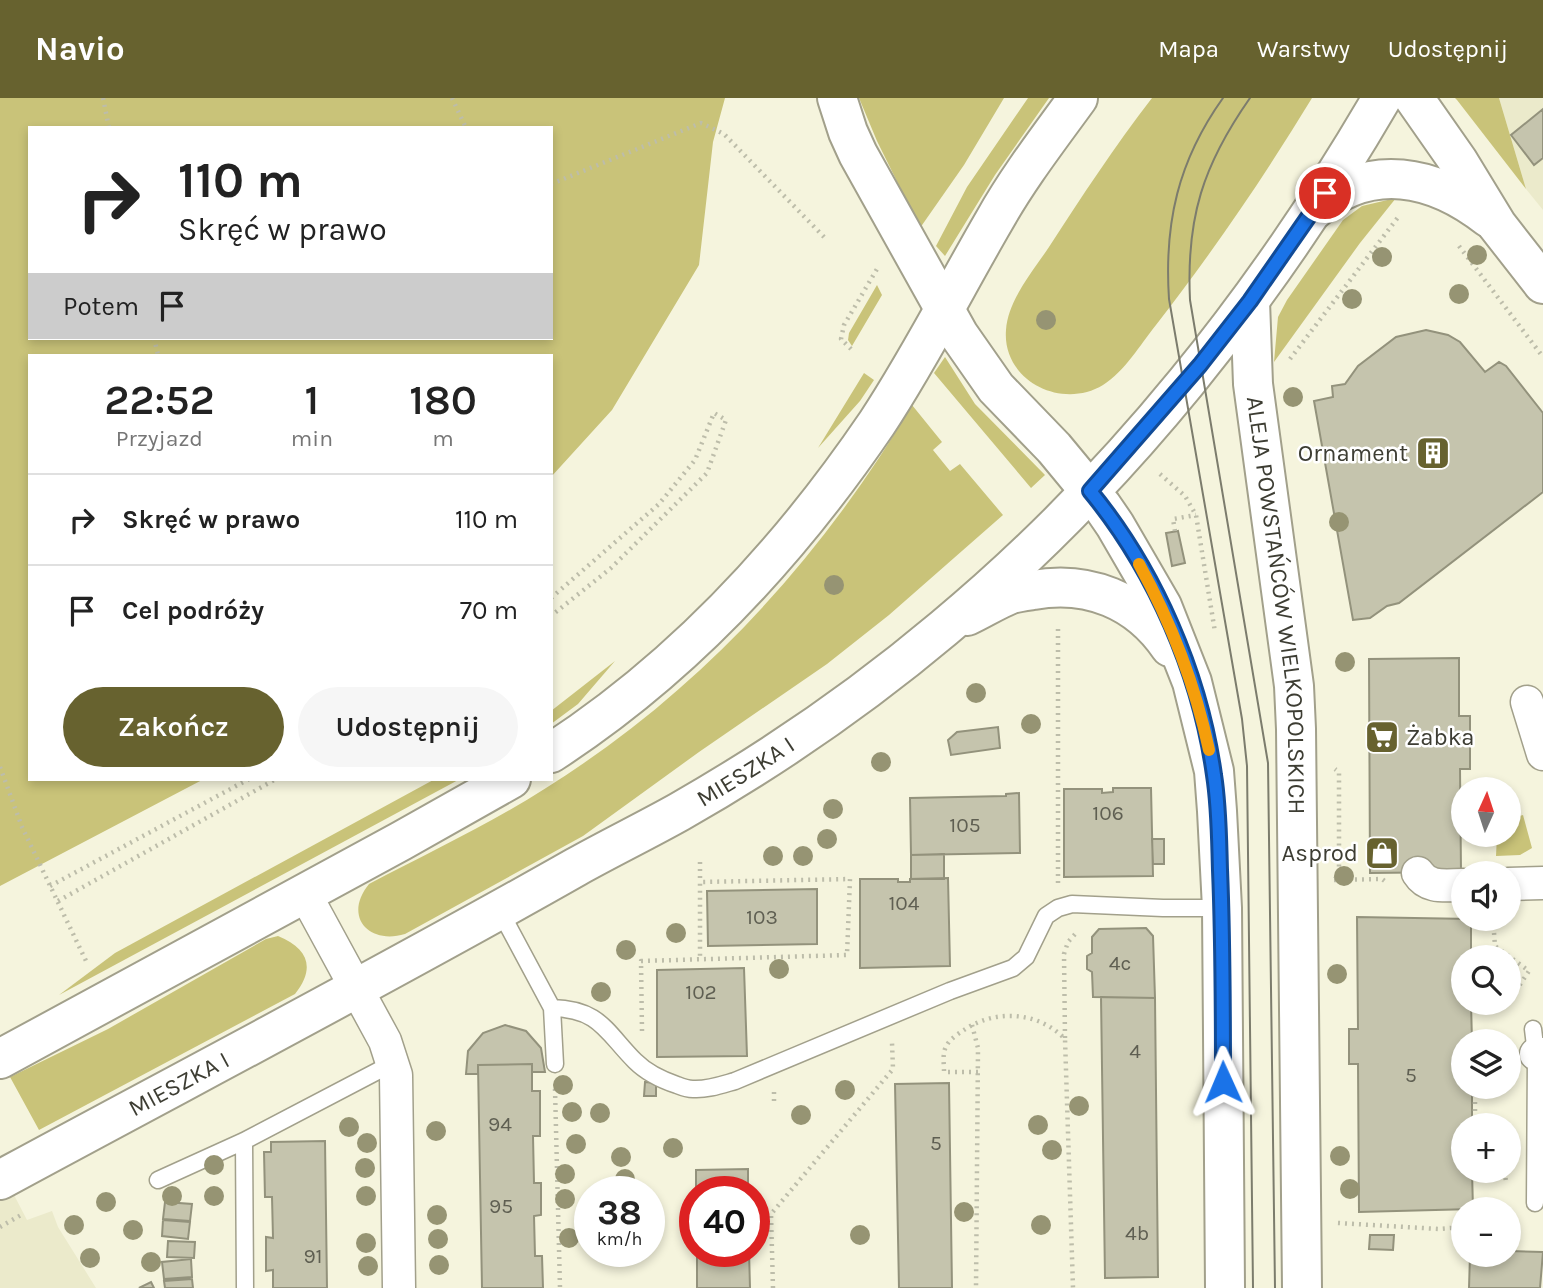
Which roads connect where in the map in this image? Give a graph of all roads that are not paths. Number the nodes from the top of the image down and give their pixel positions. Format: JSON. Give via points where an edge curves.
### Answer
{"nodes":[{"id":1,"x":837,"y":98,"type":"edge"},
{"id":2,"x":1078,"y":98,"type":"edge"},
{"id":3,"x":1382,"y":98,"type":"edge"},
{"id":4,"x":1414,"y":98,"type":"edge"},
{"id":5,"x":1314,"y":210,"type":"junction"},
{"id":6,"x":1497,"y":225,"type":"junction"},
{"id":7,"x":1543,"y":284,"type":"edge"},
{"id":8,"x":1250,"y":301,"type":"junction"},
{"id":9,"x":944,"y":308,"type":"junction"},
{"id":10,"x":1090,"y":491,"type":"junction"},
{"id":11,"x":946,"y":626,"type":"junction"},
{"id":12,"x":1192,"y":682,"type":"junction"},
{"id":13,"x":1527,"y":702,"type":"dead end"},
{"id":14,"x":553,"y":752,"type":"edge"},
{"id":15,"x":1543,"y":754,"type":"edge"},
{"id":16,"x":507,"y":781,"type":"edge"},
{"id":17,"x":1418,"y":873,"type":"dead end"},
{"id":18,"x":1543,"y":883,"type":"edge"},
{"id":19,"x":1521,"y":884,"type":"edge"},
{"id":20,"x":1451,"y":885,"type":"edge"},
{"id":21,"x":305,"y":894,"type":"junction"},
{"id":22,"x":1222,"y":908,"type":"junction"},
{"id":23,"x":500,"y":911,"type":"junction"},
{"id":24,"x":357,"y":989,"type":"junction"},
{"id":25,"x":552,"y":1008,"type":"junction"},
{"id":26,"x":1537,"y":1046,"type":"edge"},
{"id":27,"x":0,"y":1059,"type":"edge"},
{"id":28,"x":393,"y":1063,"type":"junction"},
{"id":29,"x":555,"y":1064,"type":"road end"},
{"id":30,"x":244,"y":1140,"type":"junction"},
{"id":31,"x":0,"y":1180,"type":"edge"},
{"id":32,"x":158,"y":1180,"type":"dead end"},
{"id":33,"x":1535,"y":1203,"type":"dead end"},
{"id":34,"x":245,"y":1288,"type":"edge"},
{"id":35,"x":399,"y":1288,"type":"edge"},
{"id":36,"x":1225,"y":1288,"type":"edge"},
{"id":37,"x":1302,"y":1288,"type":"edge"}],
"edges":[{"from":1,"to":9,"type":"main road","via":[[858,154]]},
{"from":2,"to":9,"type":"main road","via":[[995,218]]},
{"from":3,"to":5,"type":"main road"},
{"from":4,"to":6,"type":"main road"},
{"from":5,"to":6,"type":"main road","via":[[1347,187],[1394,179],[1440,188]]},
{"from":5,"to":8,"type":"main road","name":"MIESZKA I"},
{"from":6,"to":7,"type":"main road"},
{"from":8,"to":10,"type":"main road","name":"MIESZKA I"},
{"from":8,"to":37,"type":"main road","name":"ALEJA POWSTAŃCÓW WIELKOPOLSKICH","via":[[1252,384],[1294,686]]},
{"from":9,"to":10,"type":"main road","via":[[996,388]]},
{"from":9,"to":14,"type":"main road","via":[[878,421],[781,550],[676,657]]},
{"from":10,"to":11,"type":"main road","name":"MIESZKA I"},
{"from":10,"to":12,"type":"main road","via":[[1162,606]]},
{"from":11,"to":12,"type":"main road","via":[[1013,593],[1060,586],[1091,590],[1121,601],[1144,617]]},
{"from":11,"to":23,"type":"main road","name":"MIESZKA I","via":[[839,709],[742,773]]},
{"from":12,"to":22,"type":"main road","via":[[1214,771]]},
{"from":13,"to":15,"type":"street"},
{"from":16,"to":21,"type":"main road"},
{"from":17,"to":20,"type":"street","via":[[1432,885]]},
{"from":18,"to":19,"type":"street"},
{"from":21,"to":24,"type":"street"},
{"from":21,"to":27,"type":"main road"},
{"from":22,"to":25,"type":"lane","via":[[1072,904],[1058,908],[1046,916],[1026,957],[1013,968],[710,1088],[691,1090],[668,1082],[643,1067],[610,1030],[590,1016],[569,1008]]},
{"from":22,"to":36,"type":"main road"},
{"from":23,"to":24,"type":"main road","name":"MIESZKA I"},
{"from":23,"to":25,"type":"lane"},
{"from":24,"to":28,"type":"street"},
{"from":24,"to":31,"type":"main road","name":"MIESZKA I"},
{"from":25,"to":29,"type":"lane"},
{"from":26,"to":33,"type":"lane"},
{"from":28,"to":30,"type":"lane"},
{"from":28,"to":35,"type":"street"},
{"from":30,"to":32,"type":"lane"},
{"from":30,"to":34,"type":"lane"}]}
